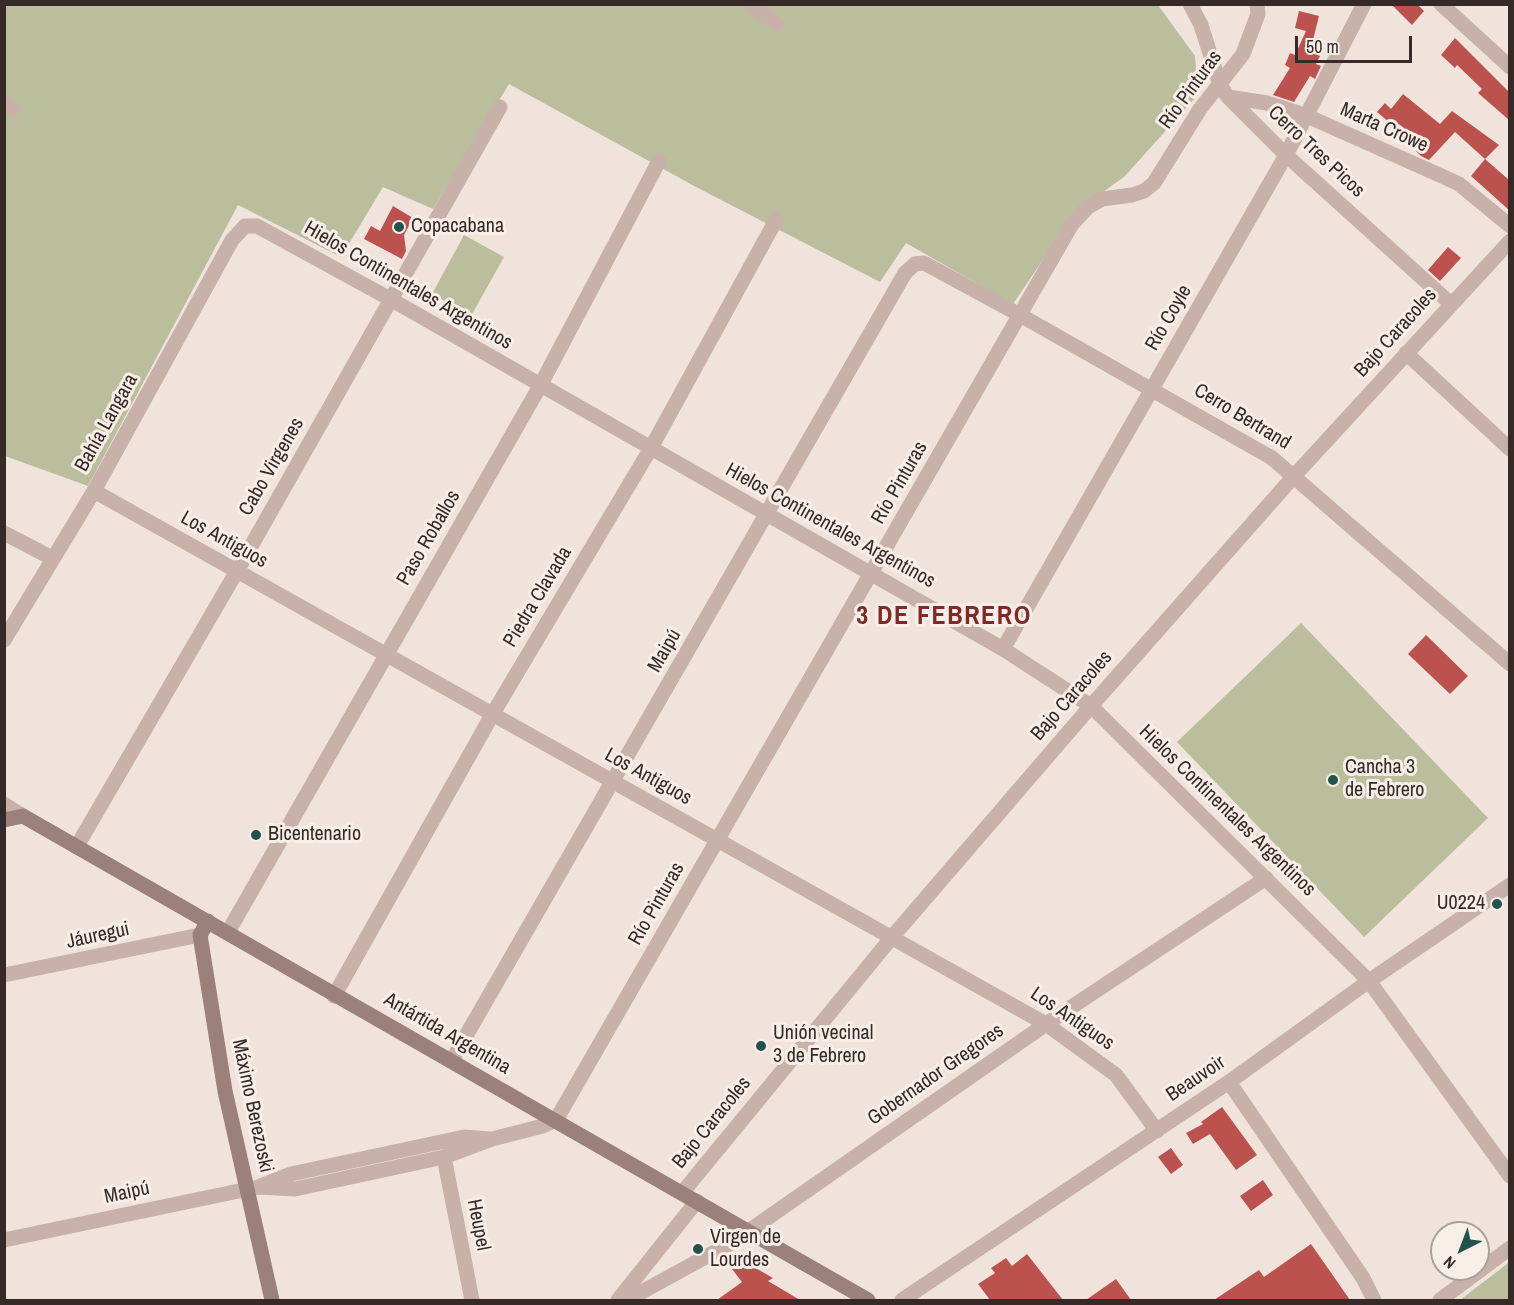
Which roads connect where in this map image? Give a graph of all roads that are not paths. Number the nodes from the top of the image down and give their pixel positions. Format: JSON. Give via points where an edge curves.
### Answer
{"nodes":[{"id":1,"x":749,"y":4,"type":"edge"},
{"id":2,"x":1190,"y":4,"type":"edge"},
{"id":3,"x":1257,"y":4,"type":"edge"},
{"id":4,"x":1364,"y":4,"type":"edge"},
{"id":5,"x":1441,"y":4,"type":"edge"},
{"id":6,"x":777,"y":24,"type":"dead end"},
{"id":7,"x":1509,"y":67,"type":"edge"},
{"id":8,"x":1224,"y":91,"type":"junction"},
{"id":9,"x":500,"y":107,"type":"dead end"},
{"id":10,"x":1307,"y":116,"type":"junction"},
{"id":11,"x":1286,"y":155,"type":"junction"},
{"id":12,"x":659,"y":161,"type":"dead end"},
{"id":13,"x":777,"y":220,"type":"dead end"},
{"id":14,"x":245,"y":226,"type":"joint"},
{"id":15,"x":1509,"y":226,"type":"edge"},
{"id":16,"x":1509,"y":241,"type":"edge"},
{"id":17,"x":915,"y":264,"type":"joint"},
{"id":18,"x":392,"y":300,"type":"junction"},
{"id":19,"x":1451,"y":304,"type":"junction"},
{"id":20,"x":1020,"y":315,"type":"junction"},
{"id":21,"x":1406,"y":353,"type":"junction"},
{"id":22,"x":540,"y":386,"type":"junction"},
{"id":23,"x":1152,"y":389,"type":"junction"},
{"id":24,"x":651,"y":448,"type":"junction"},
{"id":25,"x":1509,"y":449,"type":"edge"},
{"id":26,"x":1295,"y":476,"type":"junction"},
{"id":27,"x":94,"y":491,"type":"junction"},
{"id":28,"x":767,"y":515,"type":"junction"},
{"id":29,"x":4,"y":533,"type":"edge"},
{"id":30,"x":52,"y":558,"type":"junction"},
{"id":31,"x":237,"y":571,"type":"junction"},
{"id":32,"x":872,"y":573,"type":"junction"},
{"id":33,"x":4,"y":640,"type":"edge"},
{"id":34,"x":1004,"y":648,"type":"junction"},
{"id":35,"x":387,"y":654,"type":"junction"},
{"id":36,"x":1509,"y":664,"type":"edge"},
{"id":37,"x":1090,"y":706,"type":"junction"},
{"id":38,"x":492,"y":715,"type":"junction"},
{"id":39,"x":614,"y":782,"type":"junction"},
{"id":40,"x":4,"y":804,"type":"edge"},
{"id":41,"x":23,"y":816,"type":"junction"},
{"id":42,"x":4,"y":820,"type":"edge"},
{"id":43,"x":719,"y":839,"type":"junction"},
{"id":44,"x":77,"y":846,"type":"junction"},
{"id":45,"x":1266,"y":878,"type":"junction"},
{"id":46,"x":1509,"y":886,"type":"edge"},
{"id":47,"x":208,"y":921,"type":"junction"},
{"id":48,"x":228,"y":932,"type":"junction"},
{"id":49,"x":200,"y":935,"type":"junction"},
{"id":50,"x":893,"y":936,"type":"junction"},
{"id":51,"x":4,"y":975,"type":"edge"},
{"id":52,"x":1369,"y":981,"type":"junction"},
{"id":53,"x":334,"y":996,"type":"junction"},
{"id":54,"x":1046,"y":1024,"type":"junction"},
{"id":55,"x":452,"y":1060,"type":"junction"},
{"id":56,"x":1229,"y":1082,"type":"junction"},
{"id":57,"x":556,"y":1120,"type":"junction"},
{"id":58,"x":1157,"y":1131,"type":"junction"},
{"id":59,"x":492,"y":1139,"type":"junction"},
{"id":60,"x":444,"y":1157,"type":"junction"},
{"id":61,"x":1509,"y":1176,"type":"edge"},
{"id":62,"x":252,"y":1188,"type":"junction"},
{"id":63,"x":682,"y":1193,"type":"junction"},
{"id":64,"x":697,"y":1201,"type":"junction"},
{"id":65,"x":749,"y":1231,"type":"junction"},
{"id":66,"x":4,"y":1240,"type":"edge"},
{"id":67,"x":1509,"y":1248,"type":"edge"},
{"id":68,"x":272,"y":1300,"type":"edge"},
{"id":69,"x":472,"y":1300,"type":"edge"},
{"id":70,"x":618,"y":1300,"type":"edge"},
{"id":71,"x":627,"y":1300,"type":"edge"},
{"id":72,"x":868,"y":1300,"type":"edge"},
{"id":73,"x":902,"y":1300,"type":"edge"},
{"id":74,"x":1374,"y":1300,"type":"edge"},
{"id":75,"x":1440,"y":1300,"type":"edge"}],
"edges":[{"from":1,"to":6,"type":"street"},
{"from":2,"to":8,"type":"street","name":"Cerro Tres Picos"},
{"from":3,"to":8,"type":"street","name":"Río Pinturas","via":[[1258,14],[1243,54]]},
{"from":4,"to":10,"type":"street","name":"Río Coyle"},
{"from":5,"to":7,"type":"street"},
{"from":8,"to":10,"type":"street","name":"Marta Crowe"},
{"from":8,"to":11,"type":"street","name":"Cerro Tres Picos"},
{"from":8,"to":20,"type":"street","name":"Río Pinturas","via":[[1200,109],[1154,183],[1132,195],[1102,199],[1072,224]]},
{"from":9,"to":18,"type":"street","name":"Cabo Virgenes"},
{"from":10,"to":11,"type":"street","name":"Río Coyle"},
{"from":10,"to":15,"type":"street","name":"Marta Crowe","via":[[1459,184]]},
{"from":11,"to":19,"type":"street","name":"Cerro Tres Picos"},
{"from":11,"to":23,"type":"street","name":"Río Coyle"},
{"from":12,"to":22,"type":"street","name":"Paso Roballos"},
{"from":13,"to":24,"type":"street","name":"Piedra Clavada"},
{"from":14,"to":18,"type":"street","name":"Hielos Continentales Argentinos","via":[[257,226]]},
{"from":14,"to":27,"type":"street","name":"Bahía Langara","via":[[232,240]]},
{"from":16,"to":19,"type":"street","name":"Bajo Caracoles"},
{"from":17,"to":20,"type":"street","name":"Cerro Bertrand","via":[[924,264]]},
{"from":17,"to":28,"type":"street","name":"Maipú","via":[[905,273]]},
{"from":18,"to":22,"type":"street","name":"Hielos Continentales Argentinos"},
{"from":18,"to":31,"type":"street","name":"Cabo Virgenes"},
{"from":19,"to":21,"type":"street","name":"Bajo Caracoles"},
{"from":20,"to":23,"type":"street","name":"Cerro Bertrand"},
{"from":20,"to":32,"type":"street","name":"Río Pinturas"},
{"from":21,"to":25,"type":"street"},
{"from":21,"to":26,"type":"street","name":"Bajo Caracoles"},
{"from":22,"to":24,"type":"street","name":"Hielos Continentales Argentinos"},
{"from":22,"to":35,"type":"street","name":"Paso Roballos"},
{"from":23,"to":26,"type":"street","name":"Cerro Bertrand","via":[[1272,458]]},
{"from":23,"to":34,"type":"street","name":"Río Coyle"},
{"from":24,"to":28,"type":"street","name":"Hielos Continentales Argentinos"},
{"from":24,"to":38,"type":"street","name":"Piedra Clavada"},
{"from":26,"to":36,"type":"street","name":"Cerro Bertrand"},
{"from":26,"to":37,"type":"street","name":"Bajo Caracoles"},
{"from":27,"to":30,"type":"street","name":"Bahía Langara"},
{"from":27,"to":31,"type":"street","name":"Los Antiguos"},
{"from":28,"to":32,"type":"street","name":"Hielos Continentales Argentinos"},
{"from":28,"to":39,"type":"street","name":"Maipú"},
{"from":29,"to":30,"type":"street"},
{"from":30,"to":33,"type":"street","name":"Bahía Langara"},
{"from":31,"to":35,"type":"street","name":"Los Antiguos"},
{"from":31,"to":44,"type":"street","name":"Cabo Virgenes"},
{"from":32,"to":34,"type":"street","name":"Hielos Continentales Argentinos"},
{"from":32,"to":43,"type":"street","name":"Río Pinturas"},
{"from":34,"to":37,"type":"street","name":"Hielos Continentales Argentinos"},
{"from":35,"to":38,"type":"street","name":"Los Antiguos"},
{"from":35,"to":48,"type":"street","name":"Paso Roballos"},
{"from":37,"to":45,"type":"street","name":"Hielos Continentales Argentinos"},
{"from":37,"to":50,"type":"street","name":"Bajo Caracoles"},
{"from":38,"to":39,"type":"street","name":"Los Antiguos"},
{"from":38,"to":53,"type":"street","name":"Piedra Clavada"},
{"from":39,"to":43,"type":"street","name":"Los Antiguos"},
{"from":39,"to":55,"type":"street","name":"Maipú"},
{"from":40,"to":41,"type":"street","name":"Antártida Argentina"},
{"from":41,"to":42,"type":"street"},
{"from":41,"to":44,"type":"street","name":"Antártida Argentina"},
{"from":43,"to":50,"type":"street","name":"Los Antiguos"},
{"from":43,"to":57,"type":"street","name":"Río Pinturas"},
{"from":44,"to":47,"type":"street","name":"Antártida Argentina"},
{"from":45,"to":52,"type":"street","name":"Hielos Continentales Argentinos"},
{"from":45,"to":54,"type":"street","name":"Gobernador Gregores"},
{"from":46,"to":52,"type":"street","name":"Beauvoir"},
{"from":47,"to":48,"type":"street","name":"Antártida Argentina"},
{"from":47,"to":49,"type":"street"},
{"from":48,"to":53,"type":"street","name":"Antártida Argentina"},
{"from":49,"to":51,"type":"street","name":"Jáuregui"},
{"from":49,"to":62,"type":"street","name":"Máximo Berezoski","via":[[225,1091]]},
{"from":50,"to":54,"type":"street","name":"Los Antiguos"},
{"from":50,"to":63,"type":"street","name":"Bajo Caracoles"},
{"from":52,"to":56,"type":"street","name":"Beauvoir"},
{"from":52,"to":61,"type":"street","name":"Hielos Continentales Argentinos"},
{"from":53,"to":55,"type":"street","name":"Antártida Argentina"},
{"from":54,"to":58,"type":"street","name":"Los Antiguos","via":[[1116,1075]]},
{"from":54,"to":65,"type":"street","name":"Gobernador Gregores"},
{"from":55,"to":57,"type":"street","name":"Antártida Argentina"},
{"from":56,"to":58,"type":"street","name":"Beauvoir"},
{"from":56,"to":74,"type":"street","via":[[1363,1278]]},
{"from":57,"to":59,"type":"street","name":"Maipú"},
{"from":57,"to":63,"type":"street","name":"Antártida Argentina"},
{"from":58,"to":73,"type":"street","name":"Beauvoir"},
{"from":59,"to":60,"type":"street","name":"Maipú"},
{"from":59,"to":62,"type":"street","name":"Maipú","via":[[464,1137],[291,1174]]},
{"from":60,"to":62,"type":"street","name":"Maipú","via":[[295,1189]]},
{"from":60,"to":69,"type":"street","name":"Heupel"},
{"from":62,"to":66,"type":"street","name":"Maipú"},
{"from":62,"to":68,"type":"street","name":"Máximo Berezoski"},
{"from":63,"to":64,"type":"street","name":"Antártida Argentina"},
{"from":64,"to":65,"type":"street","name":"Antártida Argentina"},
{"from":64,"to":70,"type":"street"},
{"from":65,"to":71,"type":"street","name":"Gobernador Gregores"},
{"from":65,"to":72,"type":"street","name":"Antártida Argentina"},
{"from":67,"to":75,"type":"street"}]}
